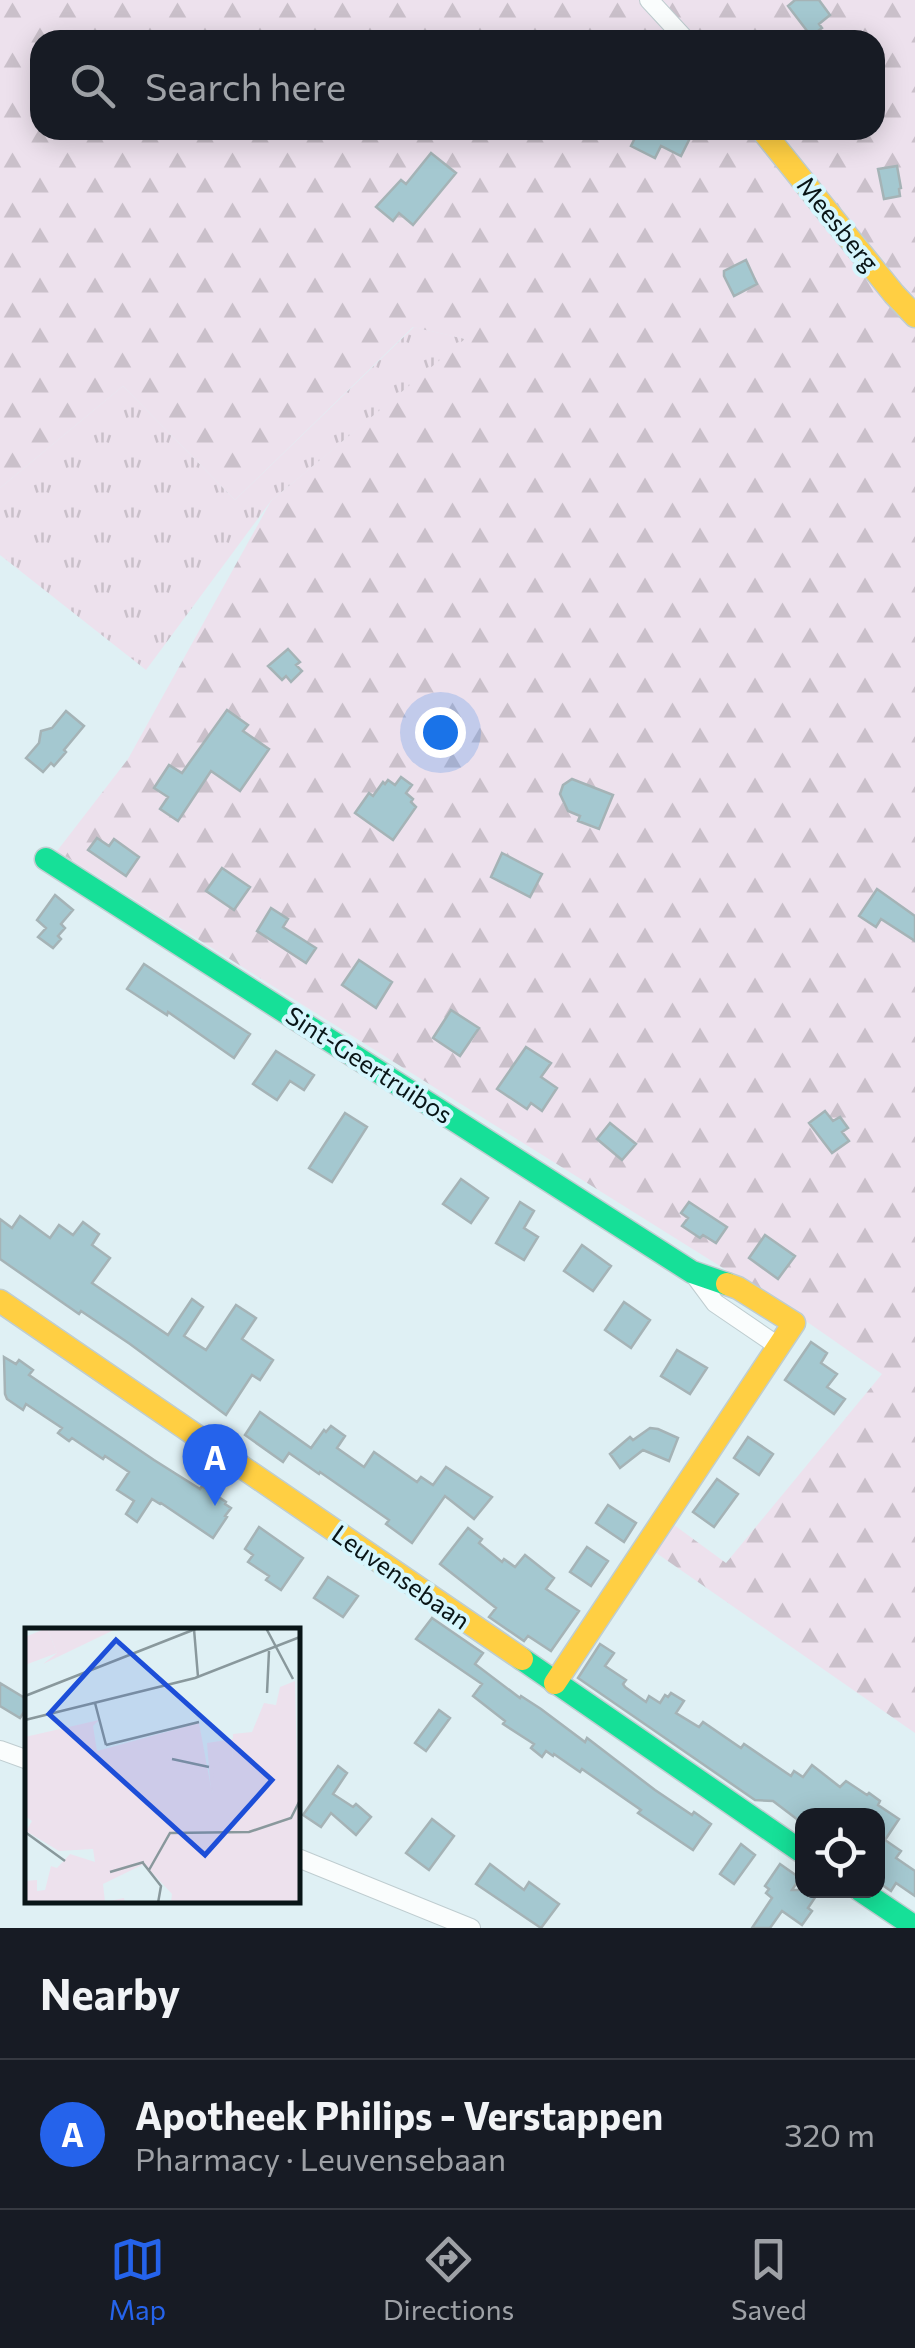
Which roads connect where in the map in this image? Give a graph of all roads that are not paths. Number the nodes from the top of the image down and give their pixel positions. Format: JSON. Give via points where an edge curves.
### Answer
{"nodes":[{"id":1,"x":649,"y":0,"type":"edge"},
{"id":2,"x":677,"y":30,"type":"edge"},
{"id":3,"x":770,"y":140,"type":"edge"},
{"id":4,"x":915,"y":316,"type":"edge"},
{"id":5,"x":46,"y":859,"type":"dead end"},
{"id":6,"x":0,"y":1301,"type":"edge"},
{"id":7,"x":555,"y":1683,"type":"junction"},
{"id":8,"x":0,"y":1750,"type":"edge"},
{"id":9,"x":25,"y":1759,"type":"edge"},
{"id":10,"x":795,"y":1847,"type":"edge"},
{"id":11,"x":300,"y":1859,"type":"edge"},
{"id":12,"x":872,"y":1898,"type":"edge"},
{"id":13,"x":915,"y":1926,"type":"edge"},
{"id":14,"x":471,"y":1928,"type":"edge"}],
"edges":[{"from":1,"to":2,"type":"street"},
{"from":3,"to":4,"type":"street","name":"Meesberg"},
{"from":5,"to":7,"type":"street","name":"Sint-Geertruibos","via":[[692,1272],[738,1288],[794,1323]]},
{"from":6,"to":7,"type":"street","name":"Leuvensebaan"},
{"from":7,"to":10,"type":"street","name":"Leuvensebaan"},
{"from":8,"to":9,"type":"street"},
{"from":11,"to":14,"type":"street"},
{"from":12,"to":13,"type":"street"}]}
